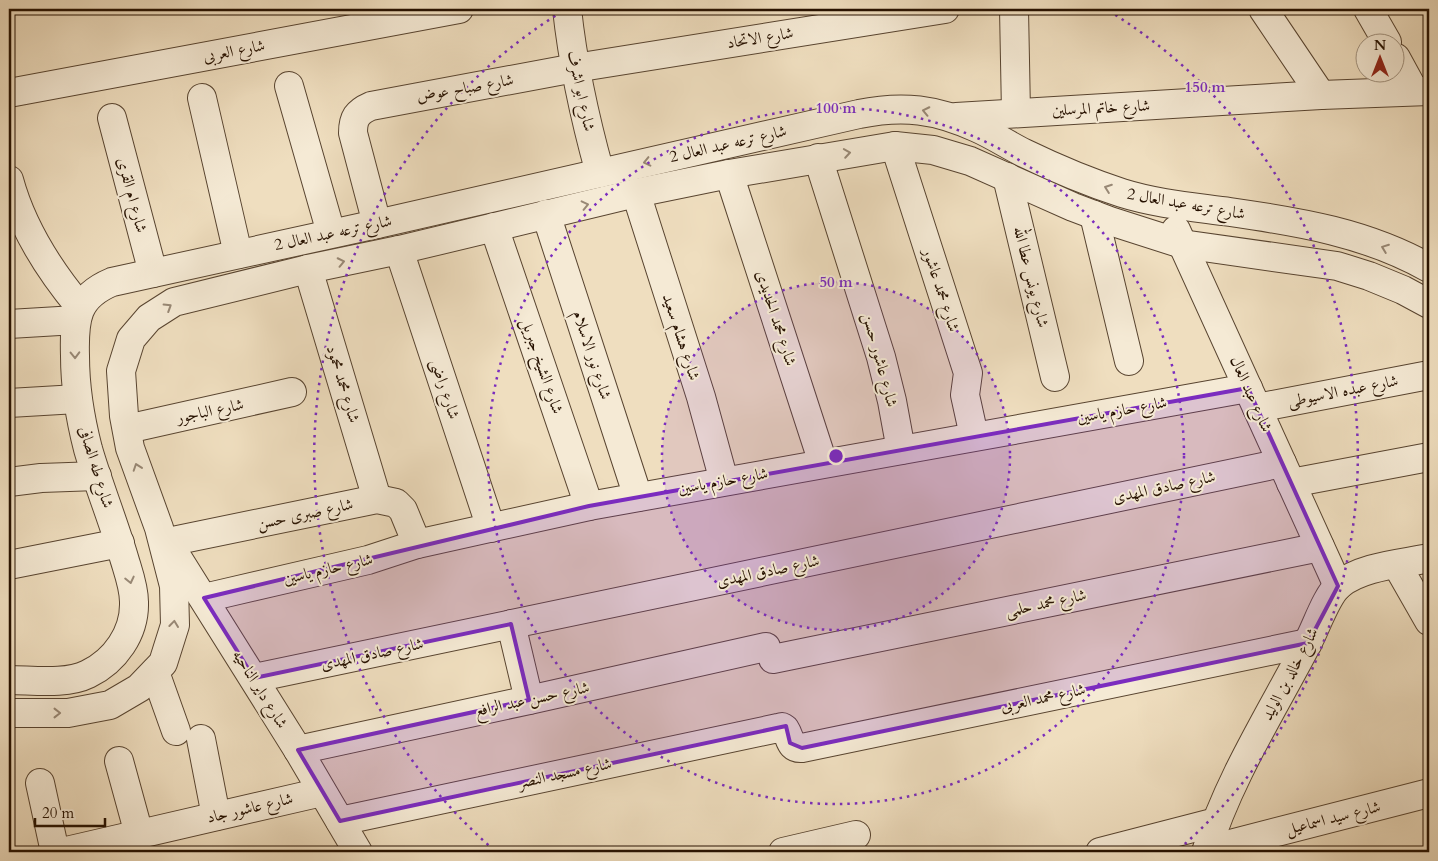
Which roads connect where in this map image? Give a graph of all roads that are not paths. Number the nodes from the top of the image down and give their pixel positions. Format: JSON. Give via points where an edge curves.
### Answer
{"nodes":[{"id":1,"x":459,"y":9,"type":"edge"},
{"id":2,"x":567,"y":9,"type":"edge"},
{"id":3,"x":945,"y":9,"type":"edge"},
{"id":4,"x":1014,"y":9,"type":"edge"},
{"id":5,"x":1263,"y":9,"type":"edge"},
{"id":6,"x":1368,"y":9,"type":"edge"},
{"id":7,"x":1381,"y":32,"type":"edge"},
{"id":8,"x":575,"y":68,"type":"junction"},
{"id":9,"x":1406,"y":71,"type":"edge"},
{"id":10,"x":289,"y":86,"type":"dead end"},
{"id":11,"x":1421,"y":91,"type":"edge"},
{"id":12,"x":9,"y":93,"type":"edge"},
{"id":13,"x":1321,"y":95,"type":"junction"},
{"id":14,"x":202,"y":98,"type":"dead end"},
{"id":15,"x":1016,"y":113,"type":"junction"},
{"id":16,"x":952,"y":117,"type":"junction"},
{"id":17,"x":112,"y":118,"type":"dead end"},
{"id":18,"x":768,"y":135,"type":"junction"},
{"id":19,"x":895,"y":146,"type":"junction"},
{"id":20,"x":818,"y":158,"type":"junction"},
{"id":21,"x":777,"y":166,"type":"junction"},
{"id":22,"x":600,"y":173,"type":"junction"},
{"id":23,"x":729,"y":174,"type":"junction"},
{"id":24,"x":1006,"y":177,"type":"junction"},
{"id":25,"x":9,"y":180,"type":"edge"},
{"id":26,"x":636,"y":193,"type":"junction"},
{"id":27,"x":1163,"y":203,"type":"junction"},
{"id":28,"x":546,"y":214,"type":"junction"},
{"id":29,"x":1094,"y":215,"type":"junction"},
{"id":30,"x":377,"y":224,"type":"junction"},
{"id":31,"x":494,"y":227,"type":"junction"},
{"id":32,"x":331,"y":233,"type":"junction"},
{"id":33,"x":21,"y":240,"type":"edge"},
{"id":34,"x":1182,"y":244,"type":"junction"},
{"id":35,"x":398,"y":250,"type":"junction"},
{"id":36,"x":238,"y":254,"type":"junction"},
{"id":37,"x":1429,"y":268,"type":"edge"},
{"id":38,"x":308,"y":269,"type":"junction"},
{"id":39,"x":153,"y":273,"type":"junction"},
{"id":40,"x":1429,"y":304,"type":"edge"},
{"id":41,"x":78,"y":314,"type":"junction"},
{"id":42,"x":9,"y":324,"type":"edge"},
{"id":43,"x":1129,"y":361,"type":"dead end"},
{"id":44,"x":1429,"y":375,"type":"edge"},
{"id":45,"x":1055,"y":377,"type":"dead end"},
{"id":46,"x":292,"y":392,"type":"dead end"},
{"id":47,"x":1252,"y":398,"type":"junction"},
{"id":48,"x":77,"y":399,"type":"junction"},
{"id":49,"x":9,"y":403,"type":"edge"},
{"id":50,"x":127,"y":429,"type":"junction"},
{"id":51,"x":974,"y":436,"type":"junction"},
{"id":52,"x":901,"y":450,"type":"junction"},
{"id":53,"x":1429,"y":457,"type":"edge"},
{"id":54,"x":823,"y":463,"type":"junction"},
{"id":55,"x":1286,"y":473,"type":"junction"},
{"id":56,"x":97,"y":476,"type":"junction"},
{"id":57,"x":724,"y":481,"type":"junction"},
{"id":58,"x":9,"y":482,"type":"edge"},
{"id":59,"x":638,"y":497,"type":"junction"},
{"id":60,"x":377,"y":499,"type":"junction"},
{"id":61,"x":589,"y":506,"type":"junction"},
{"id":62,"x":490,"y":528,"type":"junction"},
{"id":63,"x":163,"y":535,"type":"junction"},
{"id":64,"x":120,"y":543,"type":"junction"},
{"id":65,"x":417,"y":544,"type":"junction"},
{"id":66,"x":1320,"y":547,"type":"junction"},
{"id":67,"x":1429,"y":558,"type":"edge"},
{"id":68,"x":9,"y":565,"type":"edge"},
{"id":69,"x":1396,"y":565,"type":"junction"},
{"id":70,"x":1338,"y":586,"type":"junction"},
{"id":71,"x":204,"y":598,"type":"junction"},
{"id":72,"x":1429,"y":621,"type":"edge"},
{"id":73,"x":511,"y":624,"type":"junction"},
{"id":74,"x":1308,"y":642,"type":"junction"},
{"id":75,"x":769,"y":653,"type":"joint"},
{"id":76,"x":155,"y":672,"type":"junction"},
{"id":77,"x":254,"y":678,"type":"junction"},
{"id":78,"x":9,"y":680,"type":"edge"},
{"id":79,"x":529,"y":700,"type":"junction"},
{"id":80,"x":9,"y":713,"type":"edge"},
{"id":81,"x":176,"y":731,"type":"dead end"},
{"id":82,"x":788,"y":733,"type":"joint"},
{"id":83,"x":201,"y":739,"type":"dead end"},
{"id":84,"x":298,"y":750,"type":"junction"},
{"id":85,"x":119,"y":761,"type":"dead end"},
{"id":86,"x":40,"y":783,"type":"dead end"},
{"id":87,"x":322,"y":792,"type":"junction"},
{"id":88,"x":1429,"y":793,"type":"edge"},
{"id":89,"x":216,"y":816,"type":"junction"},
{"id":90,"x":340,"y":821,"type":"junction"},
{"id":91,"x":1216,"y":822,"type":"junction"},
{"id":92,"x":139,"y":834,"type":"junction"},
{"id":93,"x":856,"y":835,"type":"dead end"},
{"id":94,"x":1206,"y":851,"type":"edge"},
{"id":95,"x":55,"y":852,"type":"edge"},
{"id":96,"x":62,"y":852,"type":"edge"},
{"id":97,"x":358,"y":852,"type":"edge"},
{"id":98,"x":783,"y":852,"type":"edge"},
{"id":99,"x":1100,"y":852,"type":"edge"}],
"edges":[{"from":1,"to":12,"type":"street","name":"شارع العربى"},
{"from":2,"to":8,"type":"street","name":"شارع ابو اشرف"},
{"from":3,"to":8,"type":"street","name":"شارع الاتحاد"},
{"from":4,"to":15,"type":"street"},
{"from":5,"to":13,"type":"street"},
{"from":6,"to":7,"type":"street"},
{"from":8,"to":22,"type":"street","name":"شارع ابو اشرف"},
{"from":8,"to":30,"type":"street","name":"شارع صباح عوض","via":[[362,110],[354,123],[354,133]]},
{"from":9,"to":11,"type":"street"},
{"from":10,"to":32,"type":"street"},
{"from":11,"to":13,"type":"street","name":"شارع خاتم المرسلين"},
{"from":13,"to":15,"type":"street","name":"شارع خاتم المرسلين"},
{"from":14,"to":36,"type":"street"},
{"from":15,"to":16,"type":"street","name":"شارع خاتم المرسلين"},
{"from":16,"to":18,"type":"street","name":"شارع ترعه عبد العال 2","one_way":true,"via":[[917,110],[881,110]]},
{"from":27,"to":16,"type":"street","name":"شارع ترعه عبد العال 2","one_way":true,"via":[[1073,175]]},
{"from":17,"to":39,"type":"street","name":"شارع ام القرى"},
{"from":18,"to":21,"type":"street"},
{"from":18,"to":22,"type":"street","name":"شارع ترعه عبد العال 2","one_way":true},
{"from":20,"to":19,"type":"street","name":"شارع ترعه عبد العال 2","one_way":true},
{"from":19,"to":24,"type":"street","name":"شارع ترعه عبد العال 2","via":[[933,150],[970,161]]},
{"from":19,"to":51,"type":"street","name":"شارع محمد عاشور","via":[[968,373],[965,395]]},
{"from":20,"to":21,"type":"street","name":"شارع ترعه عبد العال 2"},
{"from":20,"to":52,"type":"street","name":"شارع عاشور حسن","via":[[881,357]]},
{"from":21,"to":23,"type":"street","name":"شارع ترعه عبد العال 2"},
{"from":22,"to":30,"type":"street","name":"شارع ترعه عبد العال 2"},
{"from":23,"to":26,"type":"street","name":"شارع ترعه عبد العال 2"},
{"from":23,"to":54,"type":"street","name":"شارع محمد الحديدى"},
{"from":24,"to":29,"type":"street","name":"شارع ترعه عبد العال 2"},
{"from":24,"to":45,"type":"street","name":"شارع يونس عطا الله"},
{"from":25,"to":33,"type":"street"},
{"from":28,"to":26,"type":"street","name":"شارع ترعه عبد العال 2","one_way":true},
{"from":26,"to":57,"type":"street","name":"شارع هشام سعيد","via":[[701,397]]},
{"from":27,"to":34,"type":"street","name":"شارع عبد العال"},
{"from":37,"to":27,"type":"street","name":"شارع ترعه عبد العال 2","one_way":true,"via":[[1409,256],[1352,235],[1291,221]]},
{"from":28,"to":31,"type":"street","name":"شارع ترعه عبد العال 2"},
{"from":28,"to":59,"type":"street","name":"شارع نور الاسلام"},
{"from":29,"to":34,"type":"street","name":"شارع ترعه عبد العال 2"},
{"from":29,"to":43,"type":"street"},
{"from":30,"to":32,"type":"street","name":"شارع ترعه عبد العال 2"},
{"from":31,"to":35,"type":"street","name":"شارع ترعه عبد العال 2"},
{"from":31,"to":61,"type":"street","name":"شارع الشيخ جبريل"},
{"from":32,"to":36,"type":"street","name":"شارع ترعه عبد العال 2"},
{"from":33,"to":41,"type":"street","via":[[47,264]]},
{"from":34,"to":40,"type":"street","name":"شارع ترعه عبد العال 2","via":[[1337,266],[1403,290]]},
{"from":34,"to":47,"type":"street","name":"شارع عبد العال"},
{"from":38,"to":35,"type":"street","name":"شارع ترعه عبد العال 2","one_way":true},
{"from":35,"to":62,"type":"street","name":"شارع راضى"},
{"from":36,"to":39,"type":"street","name":"شارع ترعه عبد العال 2"},
{"from":50,"to":38,"type":"street","name":"شارع ترعه عبد العال 2","one_way":true,"via":[[121,371],[132,339],[149,318],[174,302]]},
{"from":38,"to":60,"type":"street","name":"شارع محمد محمود"},
{"from":39,"to":41,"type":"street","name":"شارع ترعه عبد العال 2","via":[[99,287],[88,296]]},
{"from":41,"to":42,"type":"street"},
{"from":41,"to":48,"type":"street","name":"شارع طه الصافى","one_way":true,"via":[[74,346]]},
{"from":44,"to":47,"type":"street","name":"شارع عبده الاسيوطى"},
{"from":46,"to":50,"type":"street","name":"شارع الباجور"},
{"from":47,"to":51,"type":"street","name":"شارع حازم ياسين"},
{"from":47,"to":55,"type":"street","name":"شارع عبد العال"},
{"from":48,"to":49,"type":"street"},
{"from":48,"to":56,"type":"street","name":"شارع طه الصافى"},
{"from":63,"to":50,"type":"street","one_way":true,"via":[[130,448]]},
{"from":51,"to":52,"type":"street","name":"شارع حازم ياسين"},
{"from":52,"to":54,"type":"street","name":"شارع حازم ياسين"},
{"from":53,"to":55,"type":"street","name":"شارع صادق المهدى"},
{"from":54,"to":57,"type":"street","name":"شارع حازم ياسين"},
{"from":55,"to":66,"type":"street","name":"شارع عبد العال"},
{"from":55,"to":73,"type":"street","name":"شارع صادق المهدى"},
{"from":56,"to":58,"type":"street"},
{"from":56,"to":64,"type":"street","name":"شارع طه الصافى"},
{"from":57,"to":59,"type":"street","name":"شارع حازم ياسين"},
{"from":59,"to":61,"type":"street","name":"شارع حازم ياسين"},
{"from":60,"to":63,"type":"street","name":"شارع صبرى حسن"},
{"from":60,"to":65,"type":"street","via":[[396,503],[403,510]]},
{"from":61,"to":62,"type":"street","name":"شارع حازم ياسين"},
{"from":62,"to":65,"type":"street","name":"شارع حازم ياسين"},
{"from":63,"to":71,"type":"street","name":"شارع داير الناحيه"},
{"from":76,"to":63,"type":"street","one_way":true,"via":[[163,663],[175,625],[174,586]]},
{"from":64,"to":68,"type":"street"},
{"from":64,"to":78,"type":"street","name":"شارع طه الصافى","one_way":true,"via":[[134,602],[131,624],[122,646],[106,663],[86,675],[64,680]]},
{"from":65,"to":71,"type":"street","name":"شارع حازم ياسين","via":[[368,560]]},
{"from":66,"to":70,"type":"street","name":"شارع عبد العال"},
{"from":66,"to":75,"type":"street","name":"شارع محمد حلمى"},
{"from":67,"to":69,"type":"street","name":"شارع خالد بن الوليد"},
{"from":69,"to":70,"type":"street","name":"شارع خالد بن الوليد","via":[[1354,575]]},
{"from":69,"to":72,"type":"street"},
{"from":70,"to":74,"type":"street","name":"شارع خالد بن الوليد"},
{"from":71,"to":77,"type":"street","name":"شارع داير الناحيه"},
{"from":73,"to":77,"type":"street","name":"شارع صادق المهدى"},
{"from":73,"to":79,"type":"street"},
{"from":74,"to":82,"type":"street","name":"شارع محمد العربى","via":[[802,748],[790,743]]},
{"from":74,"to":91,"type":"street","name":"شارع خالد بن الوليد"},
{"from":75,"to":79,"type":"street","name":"شارع حسن عبد الرافع"},
{"from":80,"to":76,"type":"street","one_way":true,"via":[[68,713],[110,705],[138,688]]},
{"from":76,"to":81,"type":"street"},
{"from":77,"to":84,"type":"street","name":"شارع داير الناحيه"},
{"from":79,"to":84,"type":"street","name":"شارع حسن عبد الرافع"},
{"from":82,"to":90,"type":"street","name":"شارع مسجد النصر","via":[[786,729],[778,728]]},
{"from":83,"to":89,"type":"street"},
{"from":84,"to":87,"type":"street","name":"شارع داير الناحيه"},
{"from":85,"to":92,"type":"street"},
{"from":86,"to":95,"type":"street"},
{"from":87,"to":89,"type":"street","name":"شارع عاشور جاد"},
{"from":87,"to":90,"type":"street","name":"شارع داير الناحيه"},
{"from":88,"to":94,"type":"street","name":"شارع سيد اسماعيل"},
{"from":89,"to":92,"type":"street","name":"شارع عاشور جاد"},
{"from":90,"to":97,"type":"street","name":"شارع داير الناحيه"},
{"from":91,"to":94,"type":"street","name":"شارع خالد بن الوليد"},
{"from":91,"to":99,"type":"street"},
{"from":92,"to":96,"type":"street","name":"شارع عاشور جاد"},
{"from":93,"to":98,"type":"street"}]}
